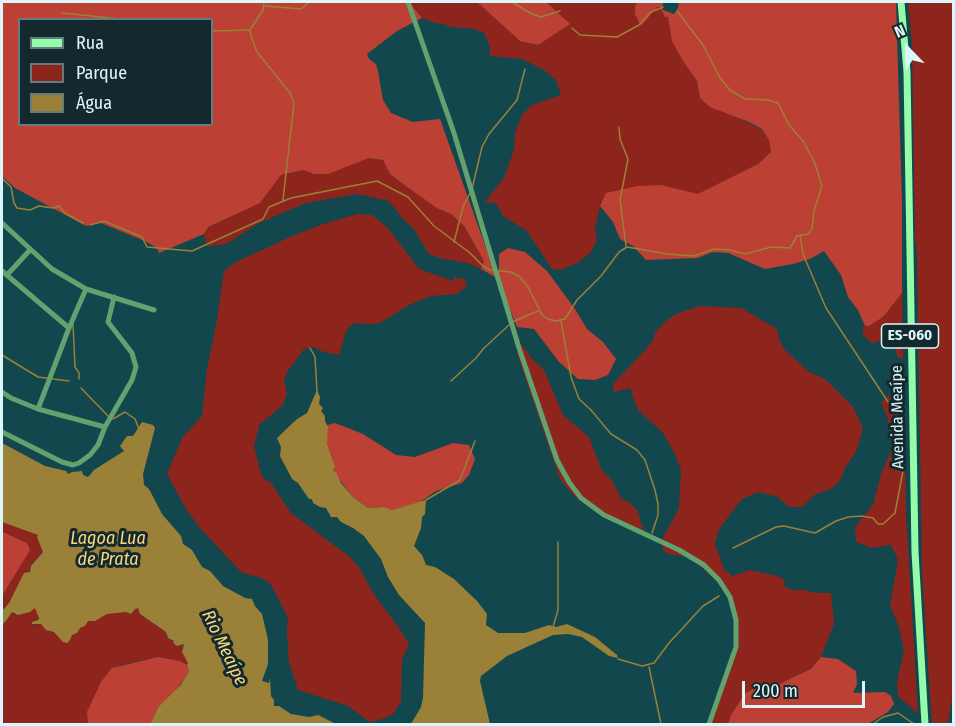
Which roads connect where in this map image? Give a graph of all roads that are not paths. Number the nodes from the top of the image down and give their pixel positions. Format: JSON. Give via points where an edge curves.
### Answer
{"nodes":[{"id":1,"x":408,"y":2,"type":"edge"},
{"id":2,"x":901,"y":2,"type":"edge"},
{"id":3,"x":2,"y":223,"type":"edge"},
{"id":4,"x":30,"y":250,"type":"junction"},
{"id":5,"x":2,"y":271,"type":"edge"},
{"id":6,"x":7,"y":275,"type":"junction"},
{"id":7,"x":86,"y":289,"type":"junction"},
{"id":8,"x":114,"y":297,"type":"junction"},
{"id":9,"x":154,"y":310,"type":"dead end"},
{"id":10,"x":69,"y":328,"type":"junction"},
{"id":11,"x":2,"y":392,"type":"edge"},
{"id":12,"x":38,"y":409,"type":"junction"},
{"id":13,"x":105,"y":427,"type":"junction"},
{"id":14,"x":2,"y":432,"type":"edge"},
{"id":15,"x":710,"y":724,"type":"edge"},
{"id":16,"x":925,"y":724,"type":"edge"}],
"edges":[{"from":1,"to":15,"type":"street","via":[[454,134],[519,348],[568,482],[581,498],[604,515],[704,565],[730,597],[736,620],[736,647]]},
{"from":2,"to":16,"type":"main road","name":"Avenida Meaípe","number":"ES-060","via":[[907,72],[915,552]]},
{"from":3,"to":4,"type":"street"},
{"from":4,"to":6,"type":"street"},
{"from":4,"to":7,"type":"street","via":[[66,279]]},
{"from":5,"to":6,"type":"street"},
{"from":6,"to":10,"type":"street"},
{"from":7,"to":8,"type":"street"},
{"from":7,"to":10,"type":"street"},
{"from":8,"to":9,"type":"street"},
{"from":8,"to":13,"type":"street","via":[[108,322],[132,353],[136,367]]},
{"from":10,"to":12,"type":"street"},
{"from":11,"to":12,"type":"street"},
{"from":12,"to":13,"type":"street"},
{"from":13,"to":14,"type":"street","via":[[90,455],[73,465]]}]}
